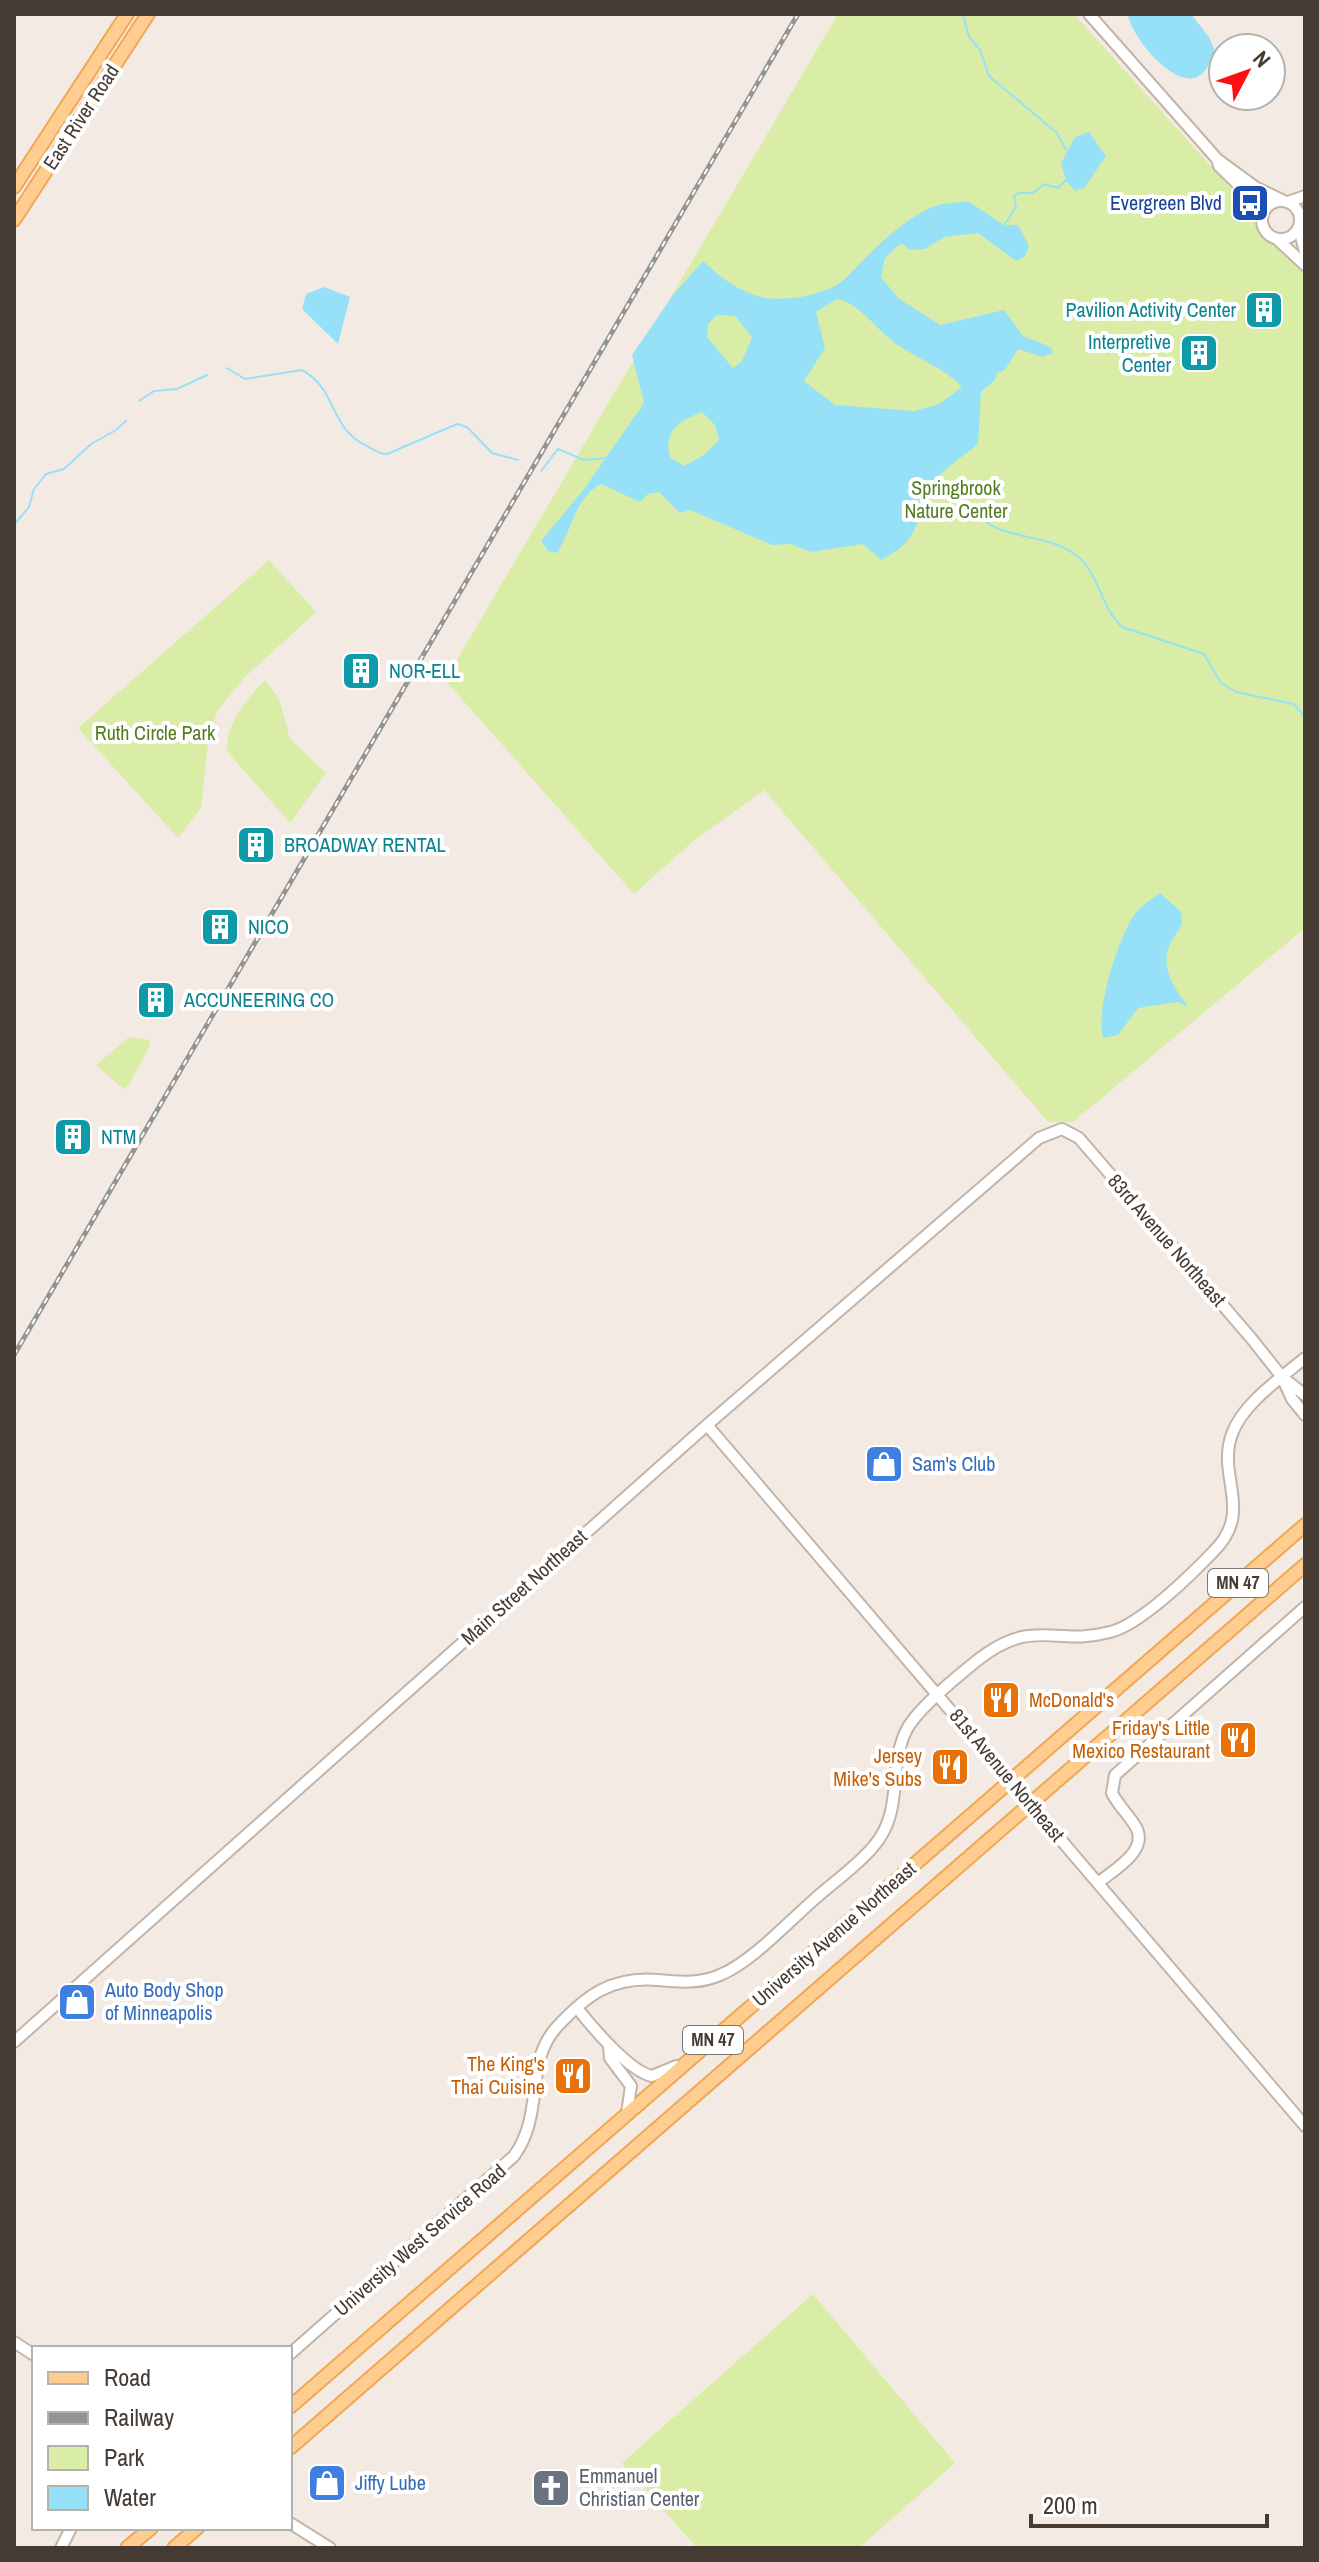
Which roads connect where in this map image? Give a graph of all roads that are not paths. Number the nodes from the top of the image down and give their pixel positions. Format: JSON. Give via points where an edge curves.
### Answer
{"nodes":[{"id":1,"x":127,"y":14,"type":"edge"},
{"id":2,"x":148,"y":14,"type":"edge"},
{"id":3,"x":1089,"y":14,"type":"edge"},
{"id":4,"x":1217,"y":159,"type":"junction"},
{"id":5,"x":14,"y":187,"type":"edge"},
{"id":6,"x":1305,"y":196,"type":"edge"},
{"id":7,"x":1286,"y":202,"type":"junction"},
{"id":8,"x":1262,"y":219,"type":"junction"},
{"id":9,"x":14,"y":220,"type":"edge"},
{"id":10,"x":1301,"y":222,"type":"edge"},
{"id":11,"x":1277,"y":239,"type":"junction"},
{"id":12,"x":1305,"y":252,"type":"edge"},
{"id":13,"x":1305,"y":265,"type":"edge"},
{"id":14,"x":1039,"y":1138,"type":"joint"},
{"id":15,"x":1305,"y":1358,"type":"edge"},
{"id":16,"x":1282,"y":1377,"type":"junction"},
{"id":17,"x":1305,"y":1395,"type":"edge"},
{"id":18,"x":1305,"y":1415,"type":"edge"},
{"id":19,"x":707,"y":1425,"type":"junction"},
{"id":20,"x":1305,"y":1525,"type":"edge"},
{"id":21,"x":1305,"y":1565,"type":"edge"},
{"id":22,"x":1305,"y":1607,"type":"edge"},
{"id":23,"x":940,"y":1694,"type":"junction"},
{"id":24,"x":1011,"y":1780,"type":"junction"},
{"id":25,"x":1030,"y":1802,"type":"junction"},
{"id":26,"x":1099,"y":1882,"type":"junction"},
{"id":27,"x":577,"y":2008,"type":"junction"},
{"id":28,"x":714,"y":2039,"type":"junction"},
{"id":29,"x":14,"y":2042,"type":"edge"},
{"id":30,"x":609,"y":2047,"type":"junction"},
{"id":31,"x":627,"y":2113,"type":"junction"},
{"id":32,"x":1305,"y":2126,"type":"edge"},
{"id":33,"x":14,"y":2342,"type":"edge"},
{"id":34,"x":292,"y":2352,"type":"edge"},
{"id":35,"x":32,"y":2354,"type":"edge"},
{"id":36,"x":292,"y":2405,"type":"edge"},
{"id":37,"x":292,"y":2446,"type":"edge"},
{"id":38,"x":292,"y":2524,"type":"edge"},
{"id":39,"x":70,"y":2530,"type":"edge"},
{"id":40,"x":149,"y":2530,"type":"edge"},
{"id":41,"x":195,"y":2530,"type":"edge"},
{"id":42,"x":61,"y":2548,"type":"edge"},
{"id":43,"x":127,"y":2548,"type":"edge"},
{"id":44,"x":174,"y":2548,"type":"edge"},
{"id":45,"x":330,"y":2548,"type":"edge"}],
"edges":[{"from":1,"to":5,"type":"main road","name":"East River Road"},
{"from":2,"to":9,"type":"main road","name":"East River Road"},
{"from":3,"to":4,"type":"street"},
{"from":4,"to":7,"type":"street"},
{"from":4,"to":8,"type":"street","via":[[1255,201]]},
{"from":6,"to":7,"type":"street"},
{"from":7,"to":8,"type":"street","via":[[1270,205]]},
{"from":7,"to":10,"type":"street","via":[[1296,208]]},
{"from":8,"to":11,"type":"street","via":[[1265,230]]},
{"from":10,"to":11,"type":"street","via":[[1289,238]]},
{"from":10,"to":12,"type":"street"},
{"from":11,"to":13,"type":"street"},
{"from":14,"to":16,"type":"street","name":"83rd Avenue Northeast","via":[[1062,1129],[1079,1138]]},
{"from":14,"to":19,"type":"street","name":"Main Street Northeast"},
{"from":15,"to":16,"type":"street","name":"University West Service Road"},
{"from":16,"to":17,"type":"street","name":"83rd Avenue Northeast"},
{"from":16,"to":18,"type":"street","name":"83rd Avenue Northeast"},
{"from":16,"to":23,"type":"street","name":"University West Service Road","via":[[1242,1416],[1231,1437],[1228,1462],[1235,1509],[1215,1551],[1121,1628],[1089,1635],[1021,1635],[980,1659]]},
{"from":19,"to":23,"type":"street","name":"81st Avenue Northeast"},
{"from":19,"to":29,"type":"street","name":"Main Street Northeast"},
{"from":20,"to":24,"type":"main road","name":"University Avenue Northeast","number":"MN 47"},
{"from":21,"to":25,"type":"main road","name":"University Avenue Northeast","number":"MN 47"},
{"from":22,"to":26,"type":"street","via":[[1115,1775],[1112,1793],[1135,1825],[1139,1844]]},
{"from":23,"to":24,"type":"street","name":"81st Avenue Northeast"},
{"from":23,"to":27,"type":"street","name":"University West Service Road","via":[[908,1728],[900,1750],[894,1810],[885,1831],[850,1868],[722,1975],[700,1981],[614,1982]]},
{"from":24,"to":25,"type":"street","name":"81st Avenue Northeast"},
{"from":24,"to":28,"type":"main road","name":"University Avenue Northeast","number":"MN 47"},
{"from":25,"to":26,"type":"street","name":"81st Avenue Northeast"},
{"from":25,"to":37,"type":"main road","name":"University Avenue Northeast","number":"MN 47"},
{"from":26,"to":32,"type":"street","name":"81st Avenue Northeast"},
{"from":27,"to":30,"type":"street"},
{"from":27,"to":34,"type":"street","name":"University West Service Road","via":[[544,2046],[533,2119],[514,2156]]},
{"from":28,"to":30,"type":"street","via":[[652,2076]]},
{"from":28,"to":31,"type":"main road","name":"University Avenue Northeast","number":"MN 47"},
{"from":30,"to":31,"type":"street","via":[[610,2058],[633,2091]]},
{"from":31,"to":36,"type":"main road","name":"University Avenue Northeast","number":"MN 47"},
{"from":33,"to":35,"type":"street"},
{"from":38,"to":45,"type":"street"},
{"from":39,"to":42,"type":"street"},
{"from":40,"to":43,"type":"main road"},
{"from":41,"to":44,"type":"main road"}]}
